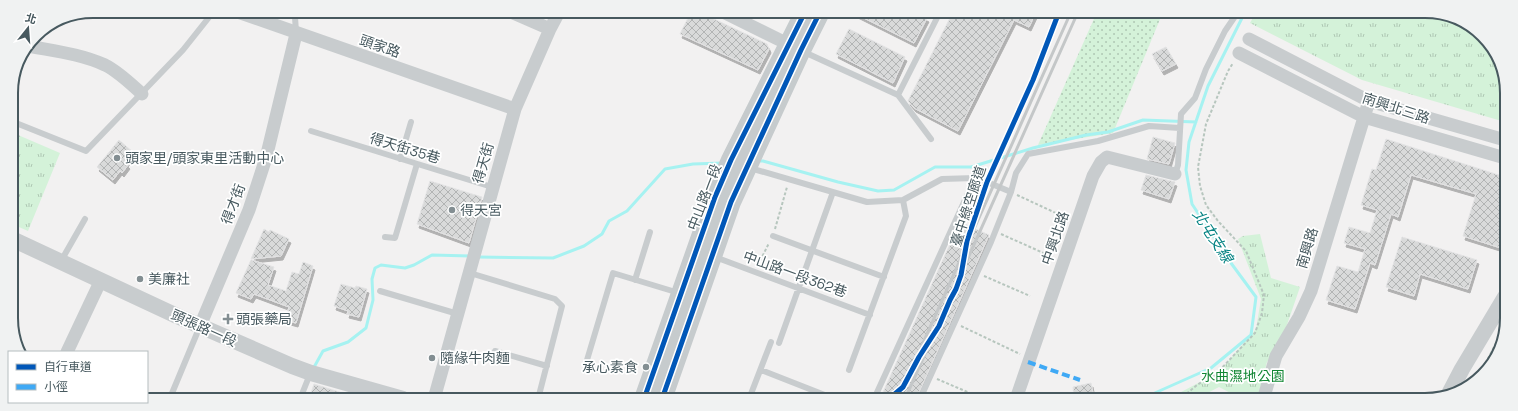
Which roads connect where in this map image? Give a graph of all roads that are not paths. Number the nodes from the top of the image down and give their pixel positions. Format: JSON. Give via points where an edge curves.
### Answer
{"nodes":[{"id":1,"x":208,"y":18,"type":"edge"},
{"id":2,"x":254,"y":18,"type":"edge"},
{"id":3,"x":295,"y":18,"type":"edge"},
{"id":4,"x":525,"y":18,"type":"edge"},
{"id":5,"x":556,"y":18,"type":"edge"},
{"id":6,"x":735,"y":18,"type":"edge"},
{"id":7,"x":803,"y":18,"type":"edge"},
{"id":8,"x":816,"y":18,"type":"edge"},
{"id":9,"x":937,"y":18,"type":"edge"},
{"id":10,"x":1234,"y":18,"type":"edge"},
{"id":11,"x":550,"y":29,"type":"junction"},
{"id":12,"x":296,"y":34,"type":"junction"},
{"id":13,"x":1249,"y":39,"type":"dead end"},
{"id":14,"x":795,"y":47,"type":"junction"},
{"id":15,"x":38,"y":48,"type":"edge"},
{"id":16,"x":1239,"y":53,"type":"road end"},
{"id":17,"x":142,"y":94,"type":"junction"},
{"id":18,"x":898,"y":95,"type":"junction"},
{"id":19,"x":1369,"y":100,"type":"junction"},
{"id":20,"x":515,"y":109,"type":"junction"},
{"id":21,"x":1364,"y":117,"type":"junction"},
{"id":22,"x":412,"y":122,"type":"dead end"},
{"id":23,"x":18,"y":124,"type":"edge"},
{"id":24,"x":1180,"y":128,"type":"junction"},
{"id":25,"x":311,"y":131,"type":"dead end"},
{"id":26,"x":931,"y":139,"type":"dead end"},
{"id":27,"x":1500,"y":139,"type":"edge"},
{"id":28,"x":1500,"y":157,"type":"edge"},
{"id":29,"x":400,"y":159,"type":"junction"},
{"id":30,"x":417,"y":164,"type":"junction"},
{"id":31,"x":746,"y":167,"type":"junction"},
{"id":32,"x":1175,"y":174,"type":"joint"},
{"id":33,"x":975,"y":178,"type":"junction"},
{"id":34,"x":492,"y":187,"type":"junction"},
{"id":35,"x":833,"y":192,"type":"junction"},
{"id":36,"x":1011,"y":192,"type":"junction"},
{"id":37,"x":903,"y":200,"type":"junction"},
{"id":38,"x":84,"y":219,"type":"dead end"},
{"id":39,"x":650,"y":232,"type":"dead end"},
{"id":40,"x":386,"y":236,"type":"dead end"},
{"id":41,"x":773,"y":236,"type":"dead end"},
{"id":42,"x":18,"y":244,"type":"edge"},
{"id":43,"x":812,"y":251,"type":"junction"},
{"id":44,"x":712,"y":256,"type":"junction"},
{"id":45,"x":61,"y":261,"type":"junction"},
{"id":46,"x":470,"y":273,"type":"junction"},
{"id":47,"x":884,"y":277,"type":"junction"},
{"id":48,"x":101,"y":280,"type":"junction"},
{"id":49,"x":635,"y":280,"type":"junction"},
{"id":50,"x":799,"y":288,"type":"junction"},
{"id":51,"x":380,"y":291,"type":"dead end"},
{"id":52,"x":682,"y":294,"type":"junction"},
{"id":53,"x":1500,"y":305,"type":"edge"},
{"id":54,"x":458,"y":314,"type":"junction"},
{"id":55,"x":870,"y":315,"type":"junction"},
{"id":56,"x":200,"y":326,"type":"junction"},
{"id":57,"x":771,"y":342,"type":"dead end"},
{"id":58,"x":779,"y":343,"type":"dead end"},
{"id":59,"x":66,"y":351,"type":"edge"},
{"id":60,"x":495,"y":351,"type":"dead end"},
{"id":61,"x":586,"y":360,"type":"dead end"},
{"id":62,"x":547,"y":366,"type":"junction"},
{"id":63,"x":760,"y":370,"type":"junction"},
{"id":64,"x":849,"y":370,"type":"dead end"},
{"id":65,"x":311,"y":373,"type":"junction"},
{"id":66,"x":1453,"y":387,"type":"edge"},
{"id":67,"x":172,"y":393,"type":"edge"},
{"id":68,"x":303,"y":393,"type":"edge"},
{"id":69,"x":382,"y":393,"type":"edge"},
{"id":70,"x":436,"y":393,"type":"edge"},
{"id":71,"x":540,"y":393,"type":"edge"},
{"id":72,"x":660,"y":393,"type":"edge"},
{"id":73,"x":661,"y":393,"type":"edge"},
{"id":74,"x":751,"y":393,"type":"edge"},
{"id":75,"x":819,"y":393,"type":"edge"},
{"id":76,"x":877,"y":393,"type":"edge"},
{"id":77,"x":923,"y":393,"type":"edge"},
{"id":78,"x":1018,"y":393,"type":"edge"},
{"id":79,"x":1265,"y":393,"type":"edge"}],
"edges":[{"from":1,"to":17,"type":"lane"},
{"from":2,"to":12,"type":"street","name":"頭家路"},
{"from":3,"to":12,"type":"lane","name":"得才街"},
{"from":4,"to":11,"type":"street"},
{"from":5,"to":11,"type":"street","name":"得天街"},
{"from":6,"to":14,"type":"street"},
{"from":7,"to":14,"type":"main road","name":"中山路一段"},
{"from":8,"to":14,"type":"main road","name":"中山路一段"},
{"from":9,"to":18,"type":"lane"},
{"from":10,"to":24,"type":"lane","via":[[1206,69],[1195,98],[1181,114]]},
{"from":11,"to":20,"type":"street","name":"得天街"},
{"from":12,"to":20,"type":"street","name":"頭家路"},
{"from":12,"to":56,"type":"street","name":"得才街","via":[[266,158],[249,210]]},
{"from":13,"to":19,"type":"street","name":"南興北三路"},
{"from":14,"to":18,"type":"lane"},
{"from":14,"to":31,"type":"main road","name":"中山路一段"},
{"from":14,"to":52,"type":"main road","name":"中山路一段","via":[[731,160],[714,197]]},
{"from":15,"to":17,"type":"street","via":[[84,57],[107,66]]},
{"from":16,"to":21,"type":"street","name":"南興北三路"},
{"from":17,"to":23,"type":"lane","via":[[86,151]]},
{"from":18,"to":26,"type":"lane"},
{"from":19,"to":21,"type":"street","name":"南興路"},
{"from":19,"to":27,"type":"street","name":"南興北三路"},
{"from":20,"to":34,"type":"street","name":"得天街"},
{"from":21,"to":28,"type":"street","name":"南興北三路"},
{"from":21,"to":79,"type":"street","name":"南興路","via":[[1310,291],[1299,317],[1276,356]]},
{"from":22,"to":29,"type":"lane"},
{"from":24,"to":32,"type":"lane","via":[[1178,165]]},
{"from":24,"to":36,"type":"lane","via":[[1149,126],[1098,141],[1028,154],[1016,173]]},
{"from":25,"to":29,"type":"lane","name":"得天街35巷"},
{"from":29,"to":30,"type":"lane","name":"得天街35巷"},
{"from":30,"to":34,"type":"lane","name":"得天街35巷"},
{"from":30,"to":40,"type":"lane","via":[[394,238]]},
{"from":31,"to":35,"type":"lane"},
{"from":31,"to":44,"type":"main road","name":"中山路一段","via":[[730,202]]},
{"from":32,"to":78,"type":"street","name":"中興北路","via":[[1107,157],[1101,162],[1093,176]]},
{"from":33,"to":36,"type":"lane"},
{"from":33,"to":37,"type":"lane","via":[[942,179]]},
{"from":33,"to":76,"type":"lane"},
{"from":34,"to":46,"type":"street","name":"得天街"},
{"from":35,"to":37,"type":"lane","via":[[867,202]]},
{"from":35,"to":43,"type":"lane"},
{"from":36,"to":77,"type":"lane"},
{"from":37,"to":47,"type":"lane","via":[[906,216]]},
{"from":38,"to":45,"type":"lane"},
{"from":39,"to":49,"type":"lane"},
{"from":41,"to":43,"type":"lane"},
{"from":42,"to":45,"type":"street","name":"頭張路一段"},
{"from":43,"to":47,"type":"lane"},
{"from":43,"to":50,"type":"lane"},
{"from":44,"to":50,"type":"lane","name":"中山路一段362巷"},
{"from":44,"to":73,"type":"main road","name":"中山路一段"},
{"from":45,"to":48,"type":"street","name":"頭張路一段"},
{"from":46,"to":54,"type":"street","name":"得天街"},
{"from":46,"to":62,"type":"lane","via":[[555,298],[562,306]]},
{"from":47,"to":55,"type":"lane"},
{"from":48,"to":56,"type":"street","name":"頭張路一段"},
{"from":48,"to":59,"type":"street"},
{"from":49,"to":52,"type":"lane"},
{"from":49,"to":61,"type":"lane","via":[[613,273]]},
{"from":50,"to":55,"type":"lane","name":"中山路一段362巷"},
{"from":50,"to":58,"type":"lane"},
{"from":51,"to":54,"type":"lane"},
{"from":52,"to":72,"type":"main road","name":"中山路一段"},
{"from":53,"to":66,"type":"street"},
{"from":54,"to":70,"type":"street","name":"得天街"},
{"from":55,"to":64,"type":"lane"},
{"from":56,"to":65,"type":"street","name":"頭張路一段"},
{"from":56,"to":67,"type":"lane","name":"得才街"},
{"from":57,"to":63,"type":"lane"},
{"from":60,"to":62,"type":"lane"},
{"from":62,"to":71,"type":"lane"},
{"from":63,"to":74,"type":"lane"},
{"from":63,"to":75,"type":"lane"},
{"from":65,"to":68,"type":"lane"},
{"from":65,"to":69,"type":"street","name":"頭張路一段"}]}
